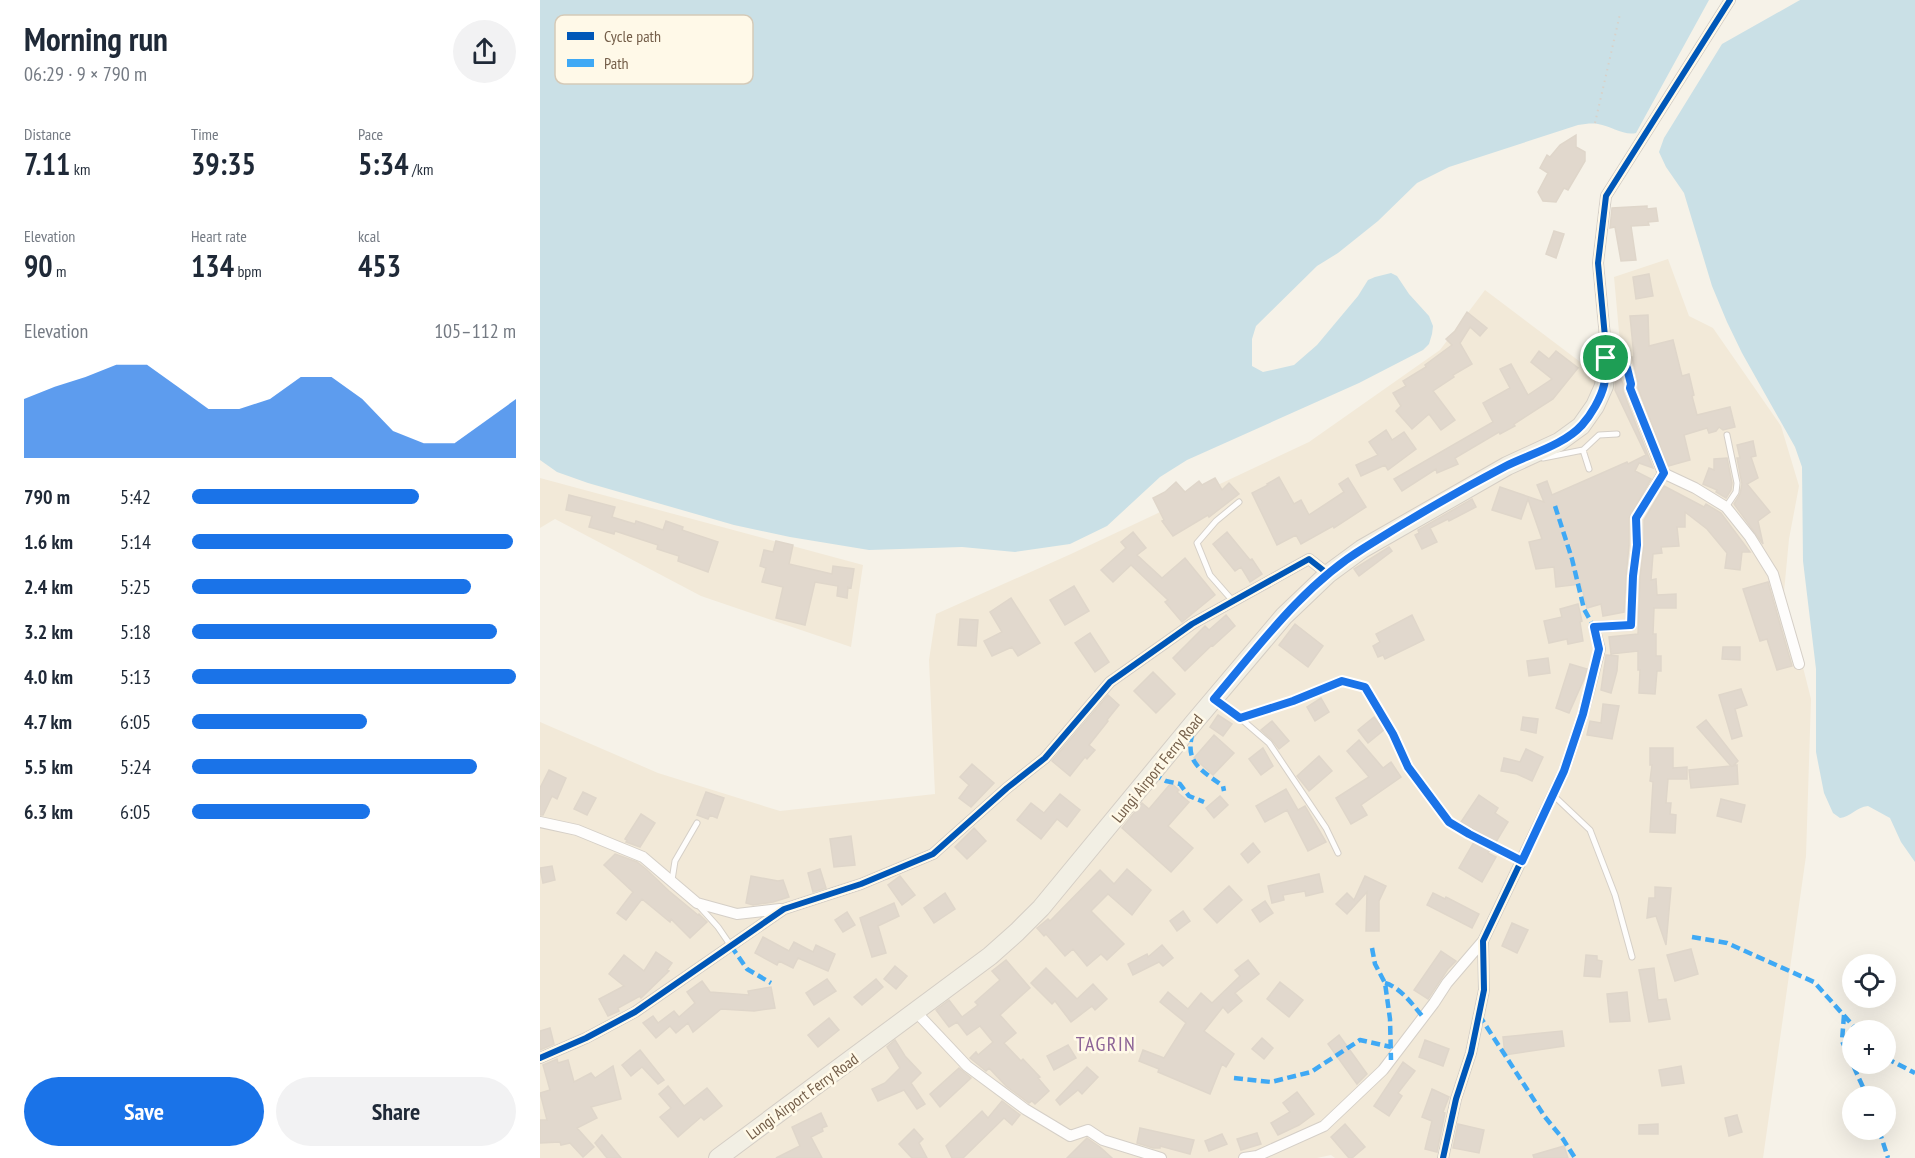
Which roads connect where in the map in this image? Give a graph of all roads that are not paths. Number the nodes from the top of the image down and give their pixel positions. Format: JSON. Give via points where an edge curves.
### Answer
{"nodes":[{"id":1,"x":1730,"y":0,"type":"edge"},
{"id":2,"x":1606,"y":358,"type":"junction"},
{"id":3,"x":1617,"y":434,"type":"dead end"},
{"id":4,"x":1727,"y":435,"type":"dead end"},
{"id":5,"x":1583,"y":450,"type":"junction"},
{"id":6,"x":1540,"y":459,"type":"dead end"},
{"id":7,"x":1529,"y":463,"type":"dead end"},
{"id":8,"x":1507,"y":466,"type":"junction"},
{"id":9,"x":1588,"y":469,"type":"dead end"},
{"id":10,"x":1664,"y":473,"type":"junction"},
{"id":11,"x":1239,"y":502,"type":"dead end"},
{"id":12,"x":1726,"y":507,"type":"junction"},
{"id":13,"x":1328,"y":574,"type":"junction"},
{"id":14,"x":1232,"y":600,"type":"junction"},
{"id":15,"x":1799,"y":664,"type":"dead end"},
{"id":16,"x":1214,"y":699,"type":"junction"},
{"id":17,"x":1240,"y":718,"type":"junction"},
{"id":18,"x":1553,"y":795,"type":"junction"},
{"id":19,"x":540,"y":822,"type":"edge"},
{"id":20,"x":697,"y":823,"type":"dead end"},
{"id":21,"x":1338,"y":853,"type":"dead end"},
{"id":22,"x":1522,"y":861,"type":"junction"},
{"id":23,"x":672,"y":882,"type":"junction"},
{"id":24,"x":696,"y":903,"type":"junction"},
{"id":25,"x":784,"y":909,"type":"junction"},
{"id":26,"x":1483,"y":941,"type":"junction"},
{"id":27,"x":731,"y":946,"type":"junction"},
{"id":28,"x":1632,"y":957,"type":"dead end"},
{"id":29,"x":916,"y":1012,"type":"junction"},
{"id":30,"x":540,"y":1058,"type":"edge"},
{"id":31,"x":718,"y":1158,"type":"edge"},
{"id":32,"x":1161,"y":1158,"type":"edge"},
{"id":33,"x":1244,"y":1158,"type":"edge"},
{"id":34,"x":1443,"y":1158,"type":"edge"}],
"edges":[{"from":1,"to":2,"type":"street","via":[[1606,196],[1598,263]]},
{"from":2,"to":8,"type":"main road","name":"Lungi Airport Ferry Road","via":[[1604,386],[1581,426],[1559,442]]},
{"from":2,"to":10,"type":"street","via":[[1627,368],[1630,388]]},
{"from":3,"to":5,"type":"lane","via":[[1599,435]]},
{"from":4,"to":12,"type":"lane","via":[[1737,483]]},
{"from":5,"to":6,"type":"lane"},
{"from":5,"to":9,"type":"lane"},
{"from":7,"to":8,"type":"lane"},
{"from":8,"to":13,"type":"main road","name":"Lungi Airport Ferry Road","via":[[1362,549]]},
{"from":10,"to":12,"type":"street"},
{"from":10,"to":18,"type":"street","via":[[1636,518],[1631,625],[1594,627],[1597,660],[1583,714]]},
{"from":11,"to":14,"type":"lane","via":[[1197,543],[1210,575]]},
{"from":12,"to":15,"type":"street","via":[[1773,574]]},
{"from":13,"to":14,"type":"street","via":[[1309,559]]},
{"from":13,"to":16,"type":"main road","name":"Lungi Airport Ferry Road","via":[[1284,616]]},
{"from":14,"to":25,"type":"street","via":[[1110,682],[1045,758],[933,854],[861,884]]},
{"from":16,"to":17,"type":"lane"},
{"from":16,"to":29,"type":"main road","name":"Lungi Airport Ferry Road","via":[[1041,908],[990,956]]},
{"from":17,"to":21,"type":"lane","via":[[1269,743],[1326,828]]},
{"from":17,"to":22,"type":"lane","via":[[1342,681],[1365,687],[1408,767],[1449,822]]},
{"from":18,"to":22,"type":"street"},
{"from":18,"to":28,"type":"lane","via":[[1590,830],[1615,895]]},
{"from":19,"to":23,"type":"street","via":[[577,830],[643,857]]},
{"from":20,"to":23,"type":"lane","via":[[675,861]]},
{"from":22,"to":26,"type":"street"},
{"from":23,"to":24,"type":"street"},
{"from":24,"to":25,"type":"street","via":[[737,914]]},
{"from":24,"to":27,"type":"lane"},
{"from":25,"to":27,"type":"street"},
{"from":26,"to":33,"type":"street","via":[[1383,1070],[1324,1126]]},
{"from":26,"to":34,"type":"street","via":[[1484,990]]},
{"from":27,"to":30,"type":"street","via":[[635,1012]]},
{"from":29,"to":31,"type":"main road","name":"Lungi Airport Ferry Road"},
{"from":29,"to":32,"type":"street","via":[[966,1066],[1025,1109],[1071,1136],[1088,1130],[1103,1140]]}]}
